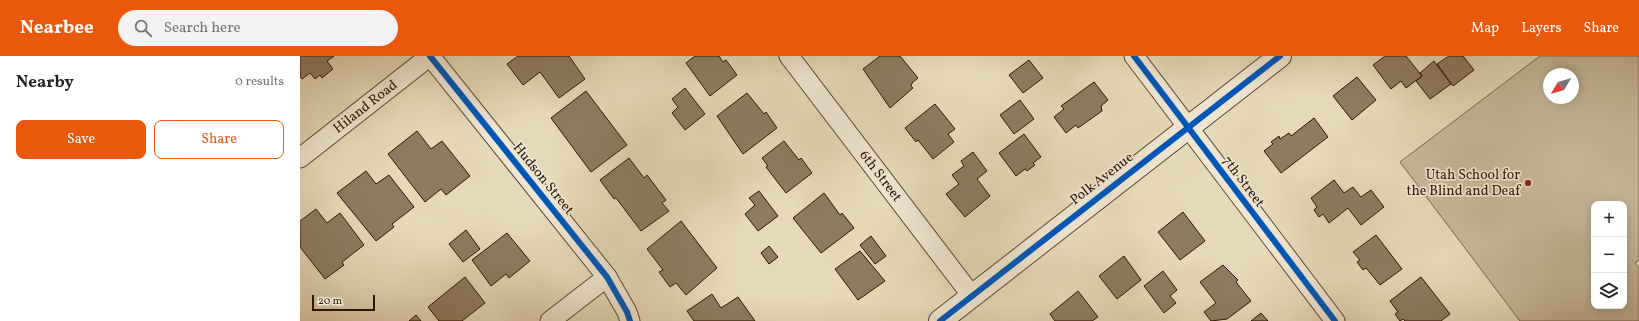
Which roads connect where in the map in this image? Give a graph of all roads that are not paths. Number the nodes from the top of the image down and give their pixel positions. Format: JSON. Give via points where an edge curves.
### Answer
{"nodes":[{"id":1,"x":430,"y":56,"type":"edge"},
{"id":2,"x":789,"y":56,"type":"edge"},
{"id":3,"x":1134,"y":56,"type":"edge"},
{"id":4,"x":1280,"y":56,"type":"edge"},
{"id":5,"x":1187,"y":128,"type":"junction"},
{"id":6,"x":300,"y":158,"type":"edge"},
{"id":7,"x":607,"y":277,"type":"junction"},
{"id":8,"x":972,"y":296,"type":"junction"},
{"id":9,"x":550,"y":321,"type":"edge"},
{"id":10,"x":630,"y":321,"type":"edge"},
{"id":11,"x":940,"y":321,"type":"edge"},
{"id":12,"x":1335,"y":321,"type":"edge"}],
"edges":[{"from":1,"to":6,"type":"street","name":"Hiland Road"},
{"from":1,"to":7,"type":"street","name":"Hudson Street"},
{"from":2,"to":8,"type":"street","name":"6th Street"},
{"from":3,"to":5,"type":"street","name":"7th Street"},
{"from":4,"to":5,"type":"street","name":"Polk Avenue"},
{"from":5,"to":8,"type":"street","name":"Polk Avenue"},
{"from":5,"to":12,"type":"street","name":"7th Street"},
{"from":7,"to":9,"type":"street"},
{"from":7,"to":10,"type":"street","name":"Hudson Street"},
{"from":8,"to":11,"type":"street","name":"Polk Avenue"}]}
